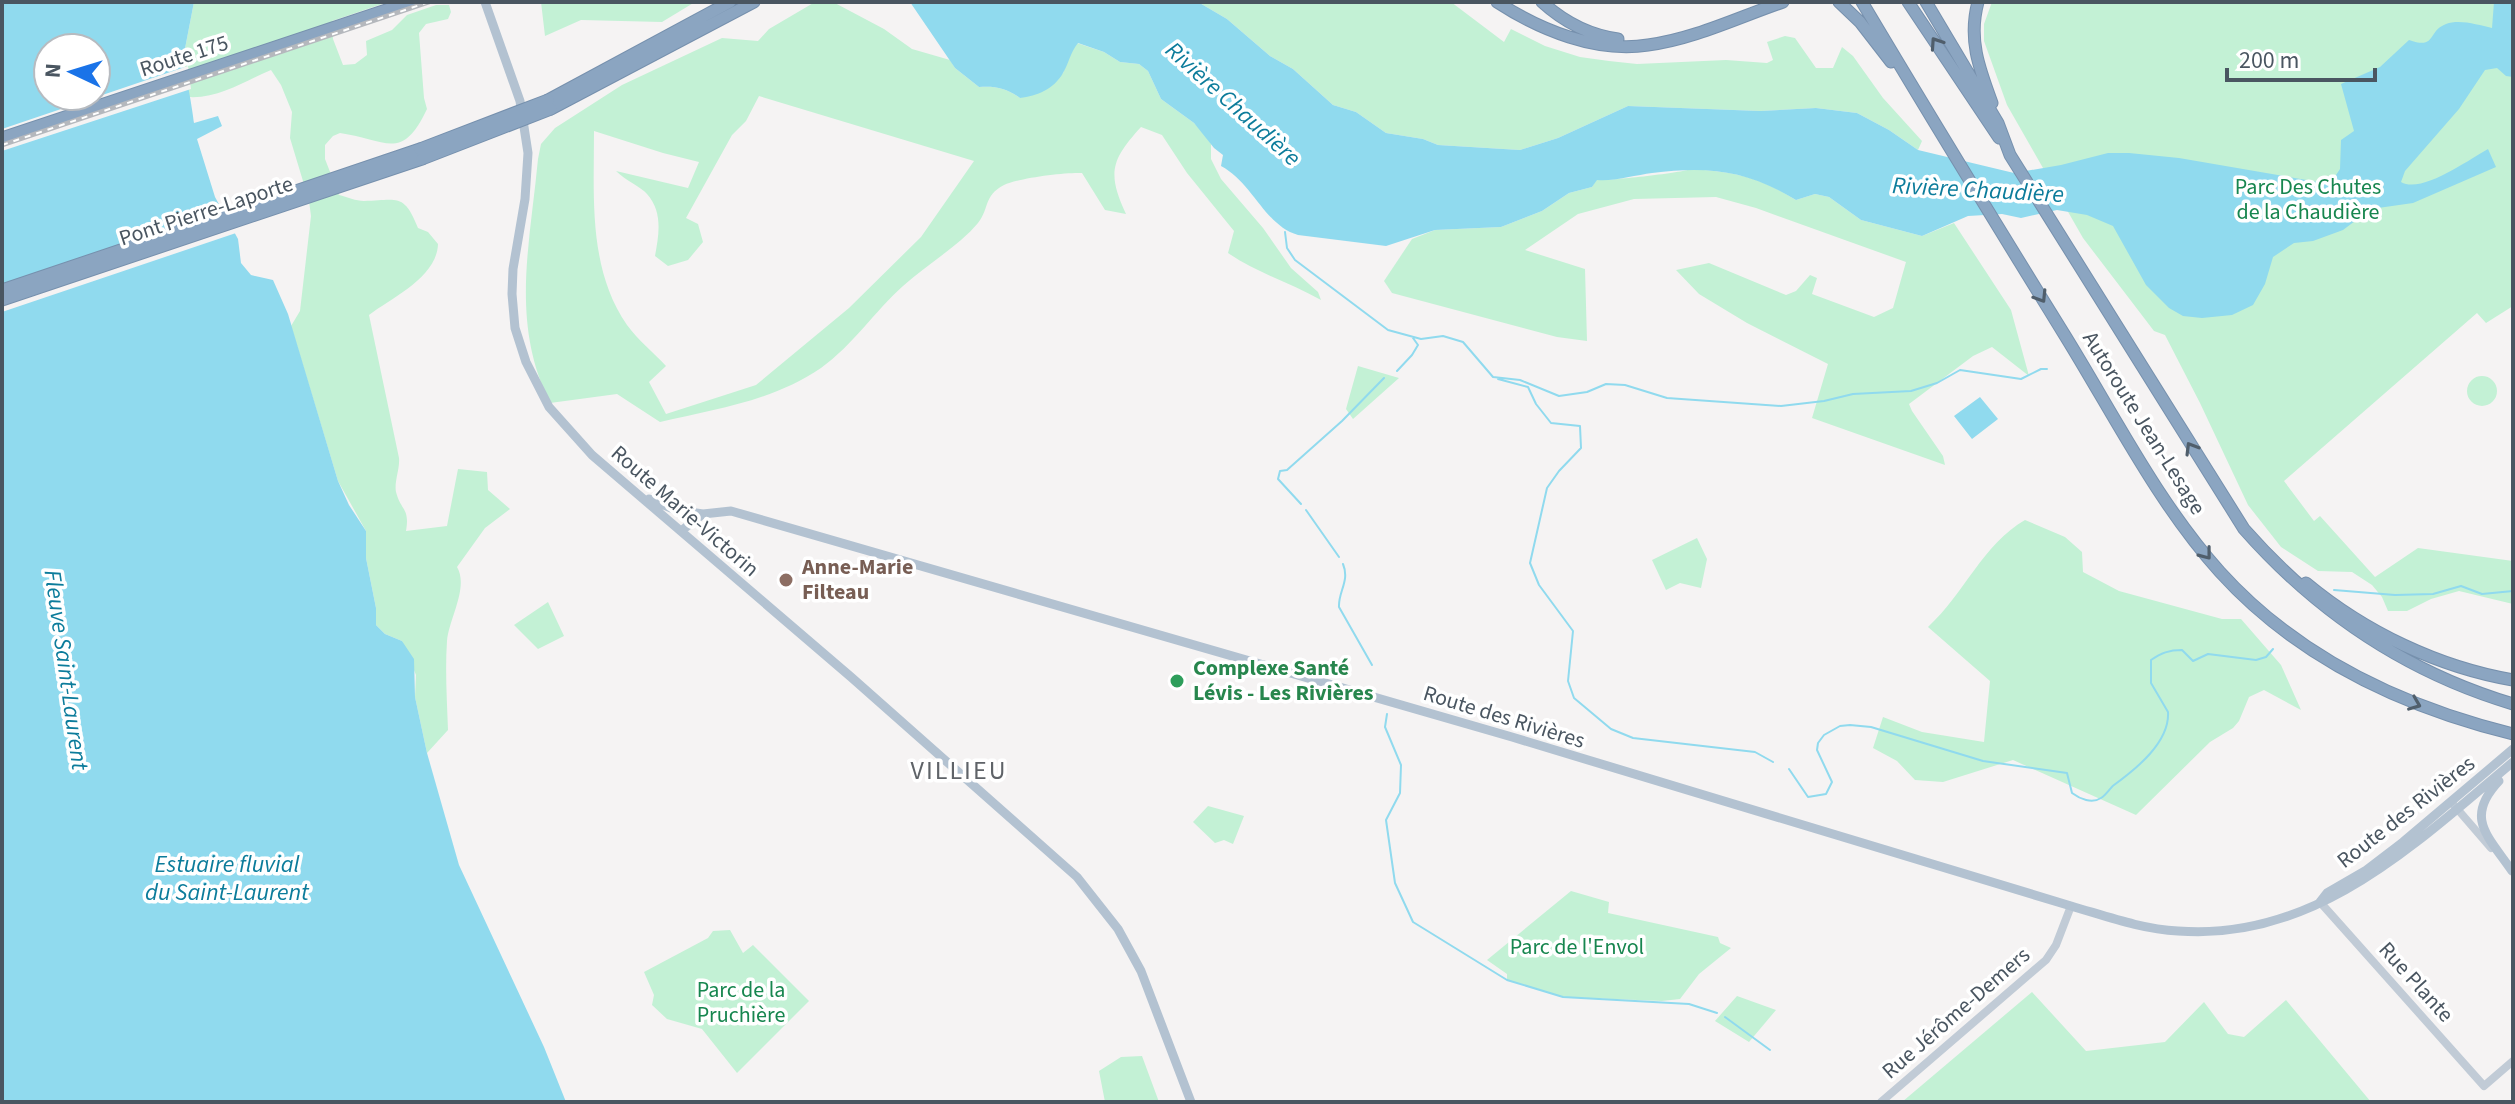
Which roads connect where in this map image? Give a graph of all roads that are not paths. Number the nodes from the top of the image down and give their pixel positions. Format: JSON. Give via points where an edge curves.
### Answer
{"nodes":[{"id":1,"x":399,"y":2,"type":"edge"},
{"id":2,"x":410,"y":2,"type":"edge"},
{"id":3,"x":482,"y":2,"type":"edge"},
{"id":4,"x":730,"y":2,"type":"edge"},
{"id":5,"x":754,"y":2,"type":"edge"},
{"id":6,"x":1497,"y":2,"type":"edge"},
{"id":7,"x":1542,"y":2,"type":"edge"},
{"id":8,"x":1839,"y":2,"type":"edge"},
{"id":9,"x":1862,"y":2,"type":"edge"},
{"id":10,"x":1908,"y":2,"type":"edge"},
{"id":11,"x":1926,"y":2,"type":"edge"},
{"id":12,"x":1978,"y":2,"type":"edge"},
{"id":13,"x":1778,"y":3,"type":"edge"},
{"id":14,"x":380,"y":12,"type":"junction"},
{"id":15,"x":550,"y":104,"type":"junction"},
{"id":16,"x":1933,"y":121,"type":"junction"},
{"id":17,"x":1998,"y":123,"type":"junction"},
{"id":18,"x":2,"y":138,"type":"edge"},
{"id":19,"x":421,"y":154,"type":"junction"},
{"id":20,"x":2010,"y":155,"type":"junction"},
{"id":21,"x":2,"y":290,"type":"edge"},
{"id":22,"x":2,"y":300,"type":"edge"},
{"id":23,"x":642,"y":496,"type":"junction"},
{"id":24,"x":703,"y":514,"type":"junction"},
{"id":25,"x":2233,"y":514,"type":"junction"},
{"id":26,"x":681,"y":531,"type":"junction"},
{"id":27,"x":2513,"y":680,"type":"edge"},
{"id":28,"x":2513,"y":704,"type":"edge"},
{"id":29,"x":2513,"y":736,"type":"edge"},
{"id":30,"x":2513,"y":749,"type":"edge"},
{"id":31,"x":2513,"y":764,"type":"edge"},
{"id":32,"x":2454,"y":806,"type":"junction"},
{"id":33,"x":2512,"y":872,"type":"edge"},
{"id":34,"x":2320,"y":902,"type":"junction"},
{"id":35,"x":2071,"y":906,"type":"junction"},
{"id":36,"x":2513,"y":1061,"type":"edge"},
{"id":37,"x":1191,"y":1102,"type":"edge"},
{"id":38,"x":1881,"y":1102,"type":"edge"}],
"edges":[{"from":1,"to":14,"type":"highway"},
{"from":2,"to":14,"type":"highway"},
{"from":3,"to":23,"type":"main road","name":"Route Marie-Victorin","via":[[525,133],[528,172],[515,249],[515,328],[549,407],[571,435]]},
{"from":4,"to":15,"type":"highway"},
{"from":5,"to":15,"type":"highway"},
{"from":6,"to":13,"type":"highway","via":[[1567,36],[1637,47],[1671,41]]},
{"from":7,"to":13,"type":"highway","via":[[1581,28],[1644,40]]},
{"from":8,"to":16,"type":"highway"},
{"from":9,"to":16,"type":"highway","name":"Autoroute Jean-Lesage"},
{"from":20,"to":10,"type":"highway","one_way":true},
{"from":11,"to":17,"type":"highway","name":"Autoroute Jean-Lesage"},
{"from":12,"to":17,"type":"highway","via":[[1973,44]]},
{"from":14,"to":18,"type":"highway","name":"Route 175"},
{"from":15,"to":19,"type":"highway","bridge":true},
{"from":16,"to":29,"type":"highway","name":"Autoroute Jean-Lesage","one_way":true,"via":[[2176,515],[2219,571],[2286,632],[2327,660],[2413,704]]},
{"from":17,"to":20,"type":"highway","name":"Autoroute Jean-Lesage"},
{"from":19,"to":21,"type":"highway","name":"Pont Pierre-Laporte"},
{"from":19,"to":22,"type":"highway","name":"Pont Pierre-Laporte"},
{"from":25,"to":20,"type":"highway","name":"Autoroute Jean-Lesage","one_way":true},
{"from":23,"to":24,"type":"main road","name":"Route des Rivières"},
{"from":23,"to":26,"type":"main road","name":"Route Marie-Victorin"},
{"from":24,"to":26,"type":"main road"},
{"from":24,"to":35,"type":"main road","name":"Route des Rivières","via":[[731,511],[867,549]]},
{"from":25,"to":27,"type":"highway","via":[[2298,577],[2371,628],[2408,648]]},
{"from":25,"to":28,"type":"highway","name":"Autoroute Jean-Lesage","via":[[2257,545],[2332,615],[2432,674]]},
{"from":26,"to":37,"type":"main road","name":"Route Marie-Victorin","via":[[1077,877],[1118,929],[1141,971]]},
{"from":30,"to":32,"type":"main road","name":"Route des Rivières"},
{"from":31,"to":32,"type":"main road","name":"Route des Rivières"},
{"from":31,"to":33,"type":"main road","via":[[2485,795],[2481,814]]},
{"from":32,"to":33,"type":"street"},
{"from":32,"to":34,"type":"main road","name":"Route des Rivières","via":[[2404,853]]},
{"from":34,"to":35,"type":"main road","name":"Route des Rivières","via":[[2258,925],[2196,932],[2137,925]]},
{"from":34,"to":36,"type":"street","name":"Rue Plante","via":[[2484,1086]]},
{"from":35,"to":38,"type":"street","name":"Rue Jérôme-Demers","via":[[2046,960]]}]}
